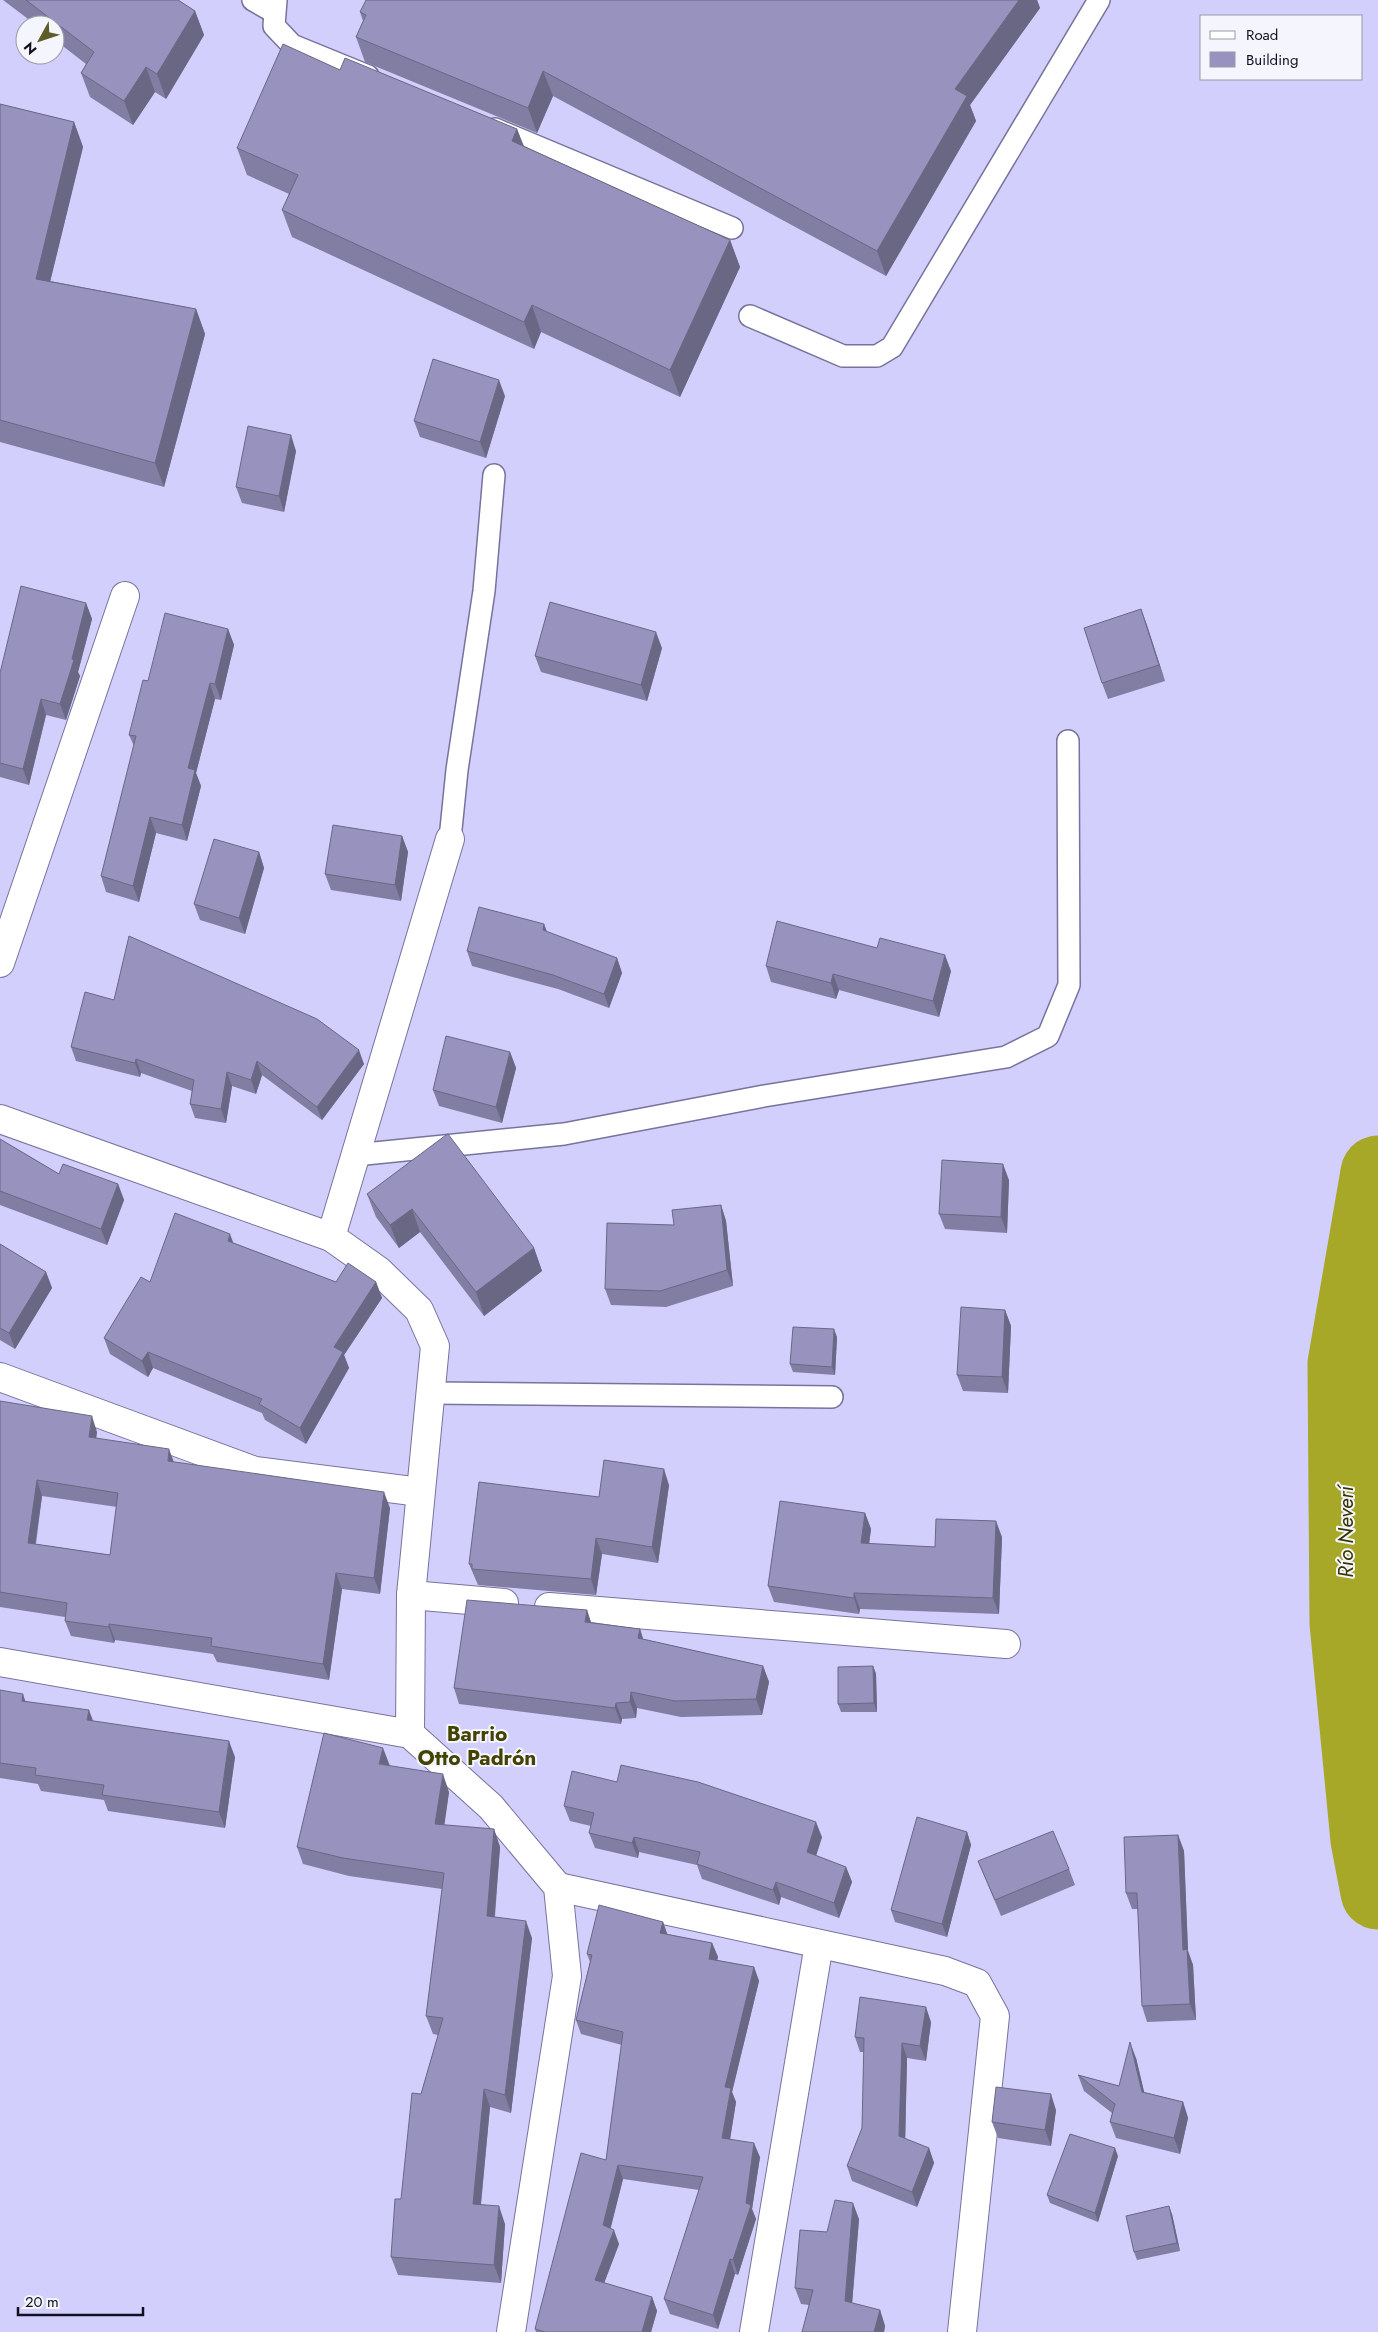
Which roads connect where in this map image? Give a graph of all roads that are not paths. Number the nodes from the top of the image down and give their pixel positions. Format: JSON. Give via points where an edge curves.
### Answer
{"nodes":[{"id":1,"x":253,"y":0,"type":"edge"},
{"id":2,"x":1099,"y":0,"type":"edge"},
{"id":3,"x":275,"y":6,"type":"edge"},
{"id":4,"x":390,"y":85,"type":"edge"},
{"id":5,"x":480,"y":123,"type":"edge"},
{"id":6,"x":732,"y":228,"type":"dead end"},
{"id":7,"x":750,"y":316,"type":"dead end"},
{"id":8,"x":494,"y":475,"type":"dead end"},
{"id":9,"x":125,"y":596,"type":"dead end"},
{"id":10,"x":1068,"y":741,"type":"dead end"},
{"id":11,"x":450,"y":839,"type":"joint"},
{"id":12,"x":0,"y":963,"type":"edge"},
{"id":13,"x":0,"y":1119,"type":"edge"},
{"id":14,"x":356,"y":1155,"type":"junction"},
{"id":15,"x":331,"y":1237,"type":"junction"},
{"id":16,"x":0,"y":1377,"type":"edge"},
{"id":17,"x":430,"y":1393,"type":"junction"},
{"id":18,"x":832,"y":1397,"type":"dead end"},
{"id":19,"x":420,"y":1492,"type":"junction"},
{"id":20,"x":411,"y":1596,"type":"junction"},
{"id":21,"x":1006,"y":1644,"type":"dead end"},
{"id":22,"x":0,"y":1662,"type":"edge"},
{"id":23,"x":410,"y":1734,"type":"junction"},
{"id":24,"x":558,"y":1887,"type":"junction"},
{"id":25,"x":819,"y":1944,"type":"junction"},
{"id":26,"x":510,"y":2332,"type":"edge"},
{"id":27,"x":754,"y":2332,"type":"edge"},
{"id":28,"x":962,"y":2332,"type":"edge"}],
"edges":[{"from":1,"to":3,"type":"lane"},
{"from":2,"to":7,"type":"lane","via":[[892,348],[877,356],[843,356]]},
{"from":3,"to":4,"type":"lane","via":[[274,26],[292,45]]},
{"from":5,"to":6,"type":"lane"},
{"from":8,"to":11,"type":"lane","via":[[484,591]]},
{"from":9,"to":12,"type":"street"},
{"from":10,"to":14,"type":"lane","via":[[1070,985],[1048,1036],[1006,1057],[764,1096],[564,1134]]},
{"from":11,"to":14,"type":"street"},
{"from":13,"to":15,"type":"street"},
{"from":14,"to":15,"type":"street"},
{"from":15,"to":17,"type":"street","via":[[379,1271],[419,1310],[435,1346]]},
{"from":16,"to":19,"type":"street","via":[[255,1471]]},
{"from":17,"to":18,"type":"lane"},
{"from":17,"to":19,"type":"street"},
{"from":19,"to":20,"type":"street"},
{"from":20,"to":21,"type":"street"},
{"from":20,"to":23,"type":"street"},
{"from":22,"to":23,"type":"street"},
{"from":23,"to":24,"type":"street","via":[[491,1807]]},
{"from":24,"to":25,"type":"street"},
{"from":24,"to":26,"type":"street","via":[[567,1976]]},
{"from":25,"to":27,"type":"street"},
{"from":25,"to":28,"type":"street","via":[[953,1974],[977,1983],[995,2016]]}]}
